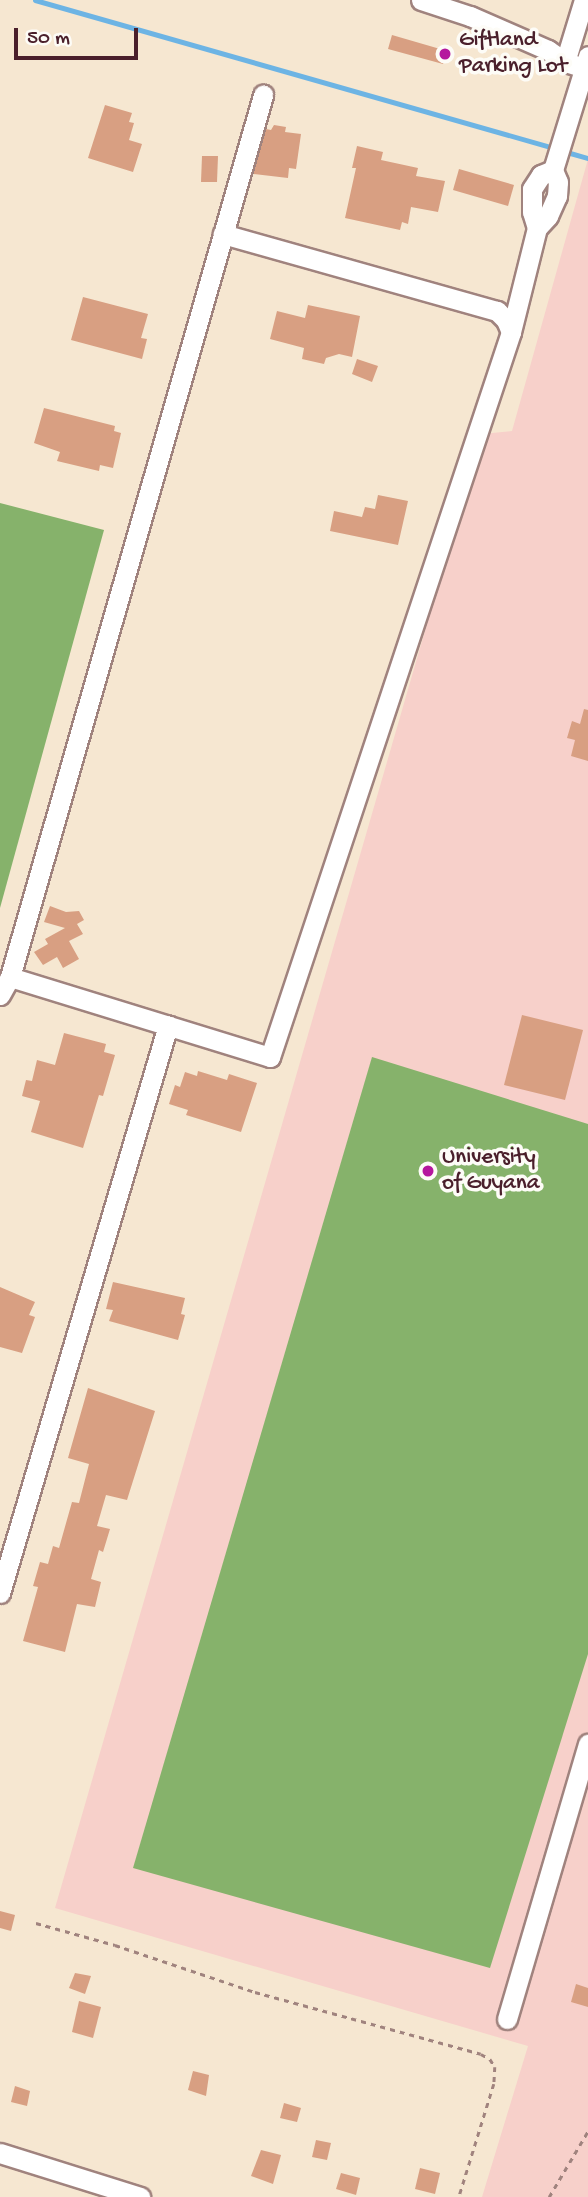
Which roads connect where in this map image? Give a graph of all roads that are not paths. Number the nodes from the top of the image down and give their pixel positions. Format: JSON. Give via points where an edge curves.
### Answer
{"nodes":[{"id":1,"x":421,"y":0,"type":"edge"},
{"id":2,"x":584,"y":0,"type":"edge"},
{"id":3,"x":565,"y":62,"type":"junction"},
{"id":4,"x":587,"y":65,"type":"edge"},
{"id":5,"x":263,"y":95,"type":"dead end"},
{"id":6,"x":223,"y":234,"type":"junction"},
{"id":7,"x":511,"y":332,"type":"junction"},
{"id":8,"x":5,"y":986,"type":"edge"},
{"id":9,"x":168,"y":1025,"type":"junction"},
{"id":10,"x":0,"y":1594,"type":"edge"},
{"id":11,"x":588,"y":1744,"type":"edge"},
{"id":12,"x":507,"y":2019,"type":"dead end"},
{"id":13,"x":0,"y":2153,"type":"edge"},
{"id":14,"x":140,"y":2197,"type":"edge"}],
"edges":[{"from":1,"to":3,"type":"street","via":[[470,16]]},
{"from":2,"to":3,"type":"street"},
{"from":3,"to":4,"type":"street"},
{"from":4,"to":7,"type":"street","via":[[555,163],[558,196],[537,228]]},
{"from":5,"to":6,"type":"street"},
{"from":6,"to":7,"type":"street","via":[[497,311]]},
{"from":6,"to":8,"type":"street"},
{"from":7,"to":9,"type":"street","via":[[270,1057]]},
{"from":8,"to":9,"type":"street"},
{"from":9,"to":10,"type":"street"},
{"from":11,"to":12,"type":"street"},
{"from":13,"to":14,"type":"street"}]}
